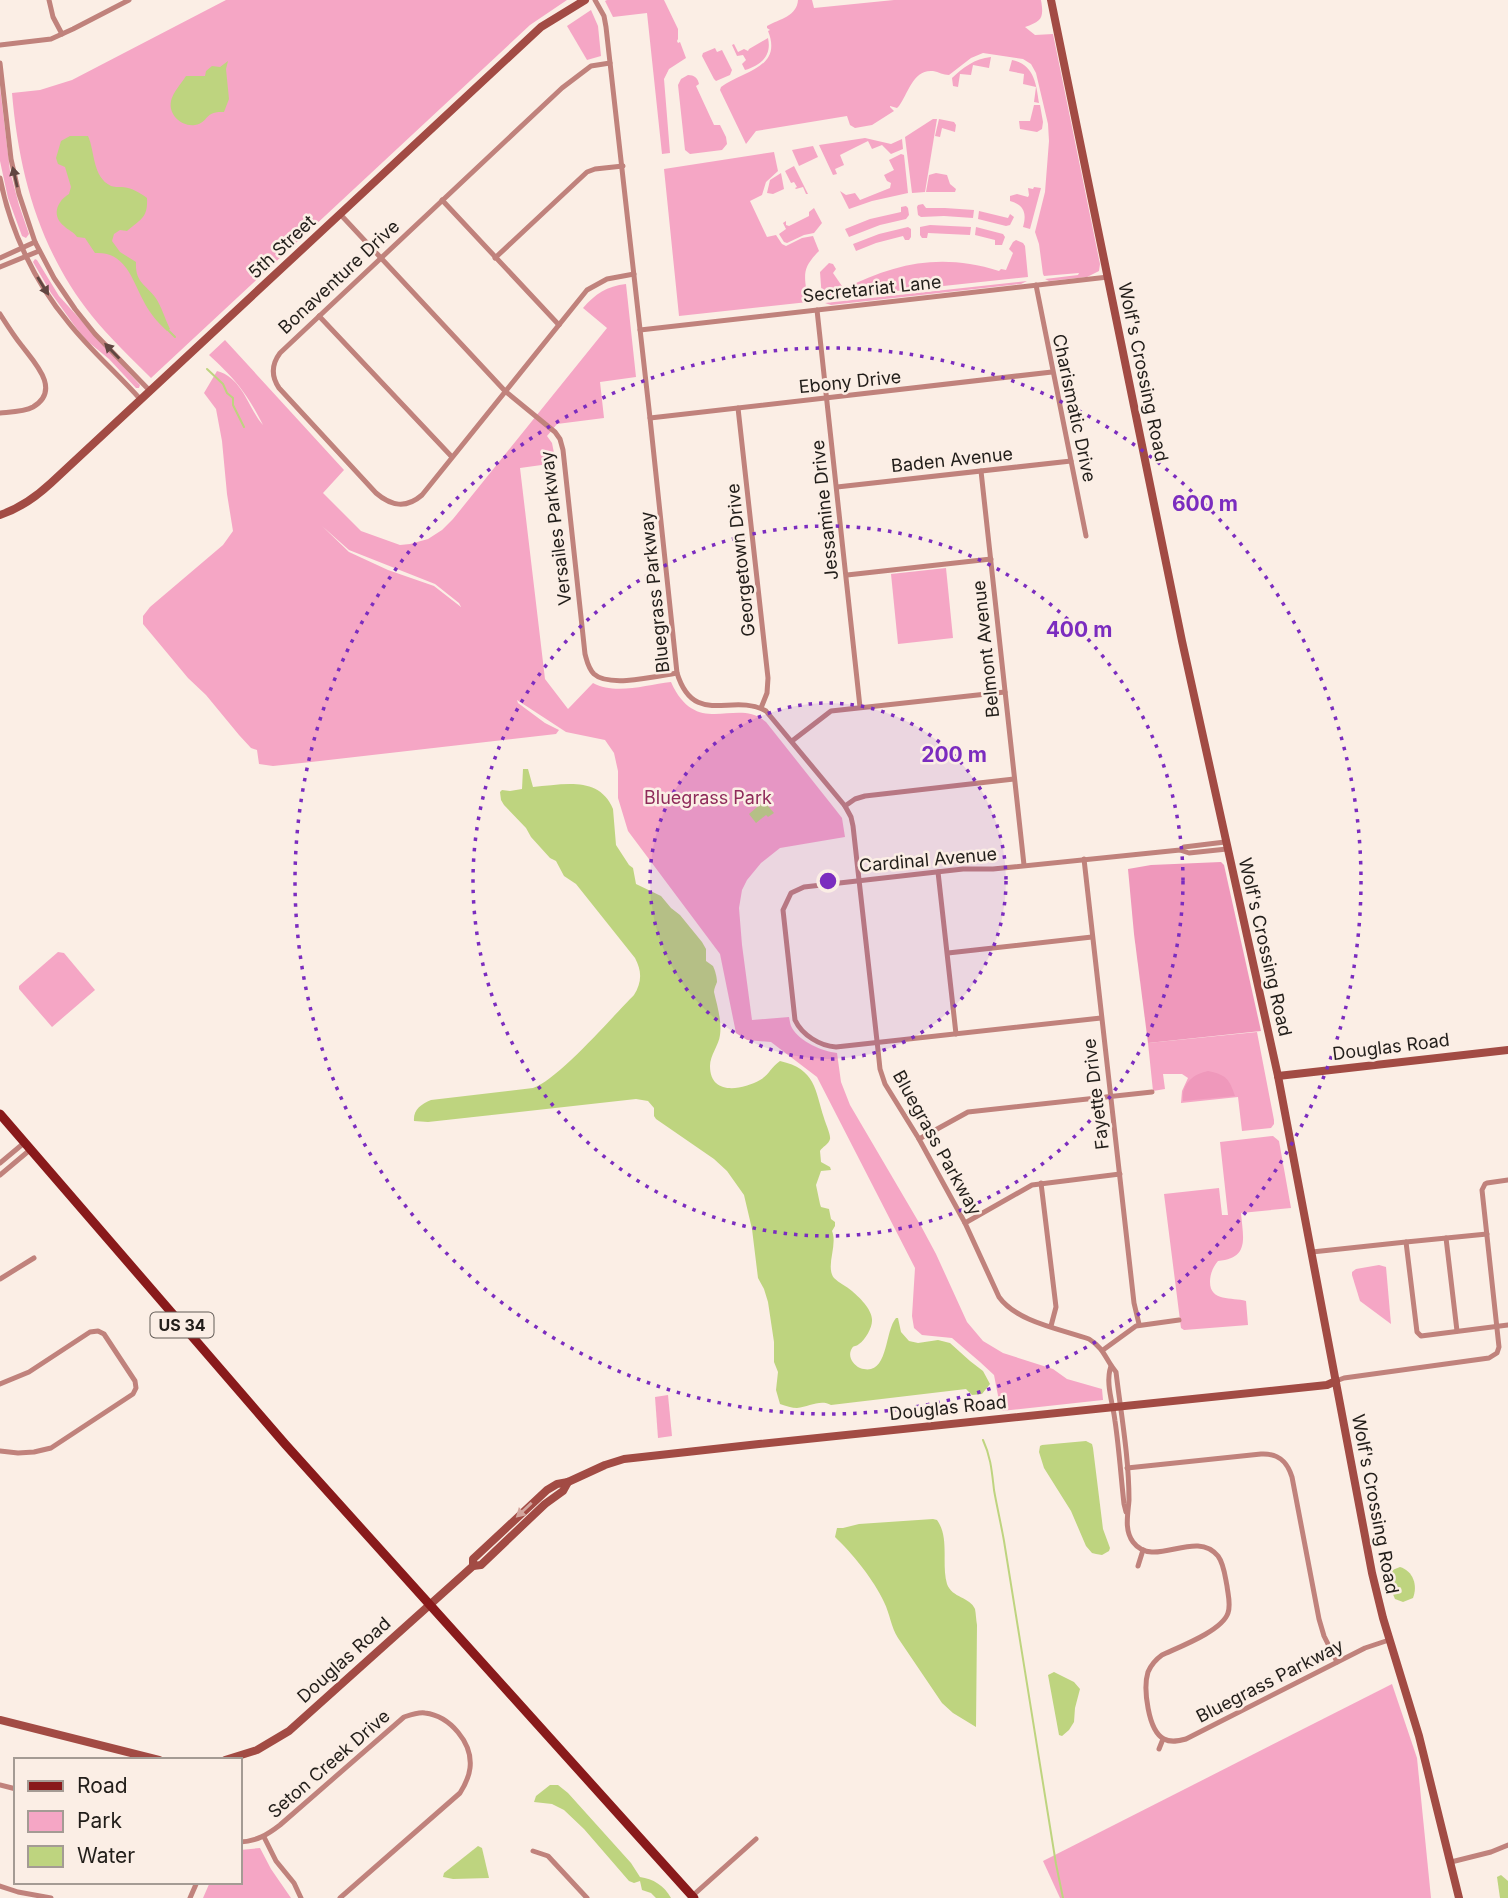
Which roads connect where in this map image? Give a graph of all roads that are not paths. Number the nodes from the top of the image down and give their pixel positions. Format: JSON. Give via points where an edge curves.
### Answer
{"nodes":[{"id":1,"x":49,"y":0,"type":"edge"},
{"id":2,"x":129,"y":0,"type":"edge"},
{"id":3,"x":585,"y":0,"type":"edge"},
{"id":4,"x":595,"y":0,"type":"edge"},
{"id":5,"x":1051,"y":0,"type":"edge"},
{"id":6,"x":62,"y":34,"type":"junction"},
{"id":7,"x":0,"y":45,"type":"edge"},
{"id":8,"x":0,"y":63,"type":"edge"},
{"id":9,"x":611,"y":63,"type":"junction"},
{"id":10,"x":623,"y":166,"type":"junction"},
{"id":11,"x":0,"y":178,"type":"edge"},
{"id":12,"x":442,"y":200,"type":"junction"},
{"id":13,"x":340,"y":214,"type":"junction"},
{"id":14,"x":35,"y":243,"type":"junction"},
{"id":15,"x":22,"y":248,"type":"junction"},
{"id":16,"x":39,"y":251,"type":"junction"},
{"id":17,"x":25,"y":256,"type":"junction"},
{"id":18,"x":0,"y":258,"type":"edge"},
{"id":19,"x":380,"y":258,"type":"junction"},
{"id":20,"x":495,"y":258,"type":"junction"},
{"id":21,"x":0,"y":267,"type":"edge"},
{"id":22,"x":634,"y":274,"type":"junction"},
{"id":23,"x":1108,"y":278,"type":"junction"},
{"id":24,"x":1036,"y":285,"type":"junction"},
{"id":25,"x":817,"y":310,"type":"junction"},
{"id":26,"x":319,"y":316,"type":"junction"},
{"id":27,"x":1,"y":318,"type":"edge"},
{"id":28,"x":559,"y":325,"type":"junction"},
{"id":29,"x":640,"y":330,"type":"junction"},
{"id":30,"x":1052,"y":372,"type":"junction"},
{"id":31,"x":150,"y":391,"type":"junction"},
{"id":32,"x":505,"y":391,"type":"junction"},
{"id":33,"x":827,"y":398,"type":"junction"},
{"id":34,"x":141,"y":400,"type":"junction"},
{"id":35,"x":738,"y":408,"type":"junction"},
{"id":36,"x":0,"y":413,"type":"edge"},
{"id":37,"x":650,"y":418,"type":"junction"},
{"id":38,"x":452,"y":457,"type":"junction"},
{"id":39,"x":1071,"y":461,"type":"junction"},
{"id":40,"x":981,"y":471,"type":"junction"},
{"id":41,"x":837,"y":487,"type":"junction"},
{"id":42,"x":0,"y":515,"type":"edge"},
{"id":43,"x":1086,"y":536,"type":"dead end"},
{"id":44,"x":991,"y":559,"type":"junction"},
{"id":45,"x":847,"y":575,"type":"junction"},
{"id":46,"x":677,"y":673,"type":"junction"},
{"id":47,"x":1005,"y":692,"type":"junction"},
{"id":48,"x":860,"y":707,"type":"junction"},
{"id":49,"x":761,"y":708,"type":"junction"},
{"id":50,"x":792,"y":741,"type":"junction"},
{"id":51,"x":1014,"y":779,"type":"junction"},
{"id":52,"x":845,"y":806,"type":"junction"},
{"id":53,"x":1226,"y":846,"type":"junction"},
{"id":54,"x":1084,"y":859,"type":"junction"},
{"id":55,"x":1024,"y":865,"type":"junction"},
{"id":56,"x":938,"y":872,"type":"junction"},
{"id":57,"x":859,"y":881,"type":"junction"},
{"id":58,"x":1092,"y":937,"type":"junction"},
{"id":59,"x":948,"y":953,"type":"junction"},
{"id":60,"x":1101,"y":1018,"type":"junction"},
{"id":61,"x":956,"y":1034,"type":"junction"},
{"id":62,"x":877,"y":1043,"type":"junction"},
{"id":63,"x":1508,"y":1050,"type":"edge"},
{"id":64,"x":1278,"y":1076,"type":"junction"},
{"id":65,"x":1152,"y":1092,"type":"dead end"},
{"id":66,"x":1111,"y":1096,"type":"junction"},
{"id":67,"x":0,"y":1114,"type":"edge"},
{"id":68,"x":919,"y":1139,"type":"junction"},
{"id":69,"x":28,"y":1146,"type":"junction"},
{"id":70,"x":0,"y":1163,"type":"edge"},
{"id":71,"x":1120,"y":1174,"type":"junction"},
{"id":72,"x":0,"y":1175,"type":"edge"},
{"id":73,"x":1508,"y":1180,"type":"edge"},
{"id":74,"x":1041,"y":1184,"type":"junction"},
{"id":75,"x":965,"y":1223,"type":"junction"},
{"id":76,"x":1487,"y":1234,"type":"junction"},
{"id":77,"x":1446,"y":1238,"type":"junction"},
{"id":78,"x":1406,"y":1242,"type":"junction"},
{"id":79,"x":1312,"y":1252,"type":"junction"},
{"id":80,"x":34,"y":1258,"type":"dead end"},
{"id":81,"x":0,"y":1279,"type":"edge"},
{"id":82,"x":1179,"y":1320,"type":"dead end"},
{"id":83,"x":1139,"y":1324,"type":"junction"},
{"id":84,"x":1508,"y":1325,"type":"edge"},
{"id":85,"x":1051,"y":1326,"type":"junction"},
{"id":86,"x":1497,"y":1326,"type":"junction"},
{"id":87,"x":1457,"y":1331,"type":"junction"},
{"id":88,"x":1103,"y":1350,"type":"junction"},
{"id":89,"x":1336,"y":1381,"type":"junction"},
{"id":90,"x":0,"y":1384,"type":"edge"},
{"id":91,"x":1116,"y":1407,"type":"junction"},
{"id":92,"x":0,"y":1451,"type":"edge"},
{"id":93,"x":1127,"y":1468,"type":"junction"},
{"id":94,"x":1127,"y":1515,"type":"junction"},
{"id":95,"x":1143,"y":1550,"type":"junction"},
{"id":96,"x":1138,"y":1566,"type":"dead end"},
{"id":97,"x":430,"y":1604,"type":"junction"},
{"id":98,"x":1390,"y":1640,"type":"junction"},
{"id":99,"x":1337,"y":1662,"type":"junction"},
{"id":100,"x":0,"y":1720,"type":"edge"},
{"id":101,"x":1163,"y":1739,"type":"junction"},
{"id":102,"x":1159,"y":1749,"type":"dead end"},
{"id":103,"x":151,"y":1758,"type":"edge"},
{"id":104,"x":231,"y":1758,"type":"edge"},
{"id":105,"x":264,"y":1837,"type":"junction"},
{"id":106,"x":756,"y":1839,"type":"dead end"},
{"id":107,"x":242,"y":1842,"type":"edge"},
{"id":108,"x":1508,"y":1845,"type":"edge"},
{"id":109,"x":533,"y":1851,"type":"dead end"},
{"id":110,"x":1451,"y":1862,"type":"junction"},
{"id":111,"x":0,"y":1886,"type":"edge"},
{"id":112,"x":692,"y":1897,"type":"edge"},
{"id":113,"x":51,"y":1898,"type":"edge"},
{"id":114,"x":301,"y":1898,"type":"edge"},
{"id":115,"x":340,"y":1898,"type":"edge"},
{"id":116,"x":587,"y":1898,"type":"edge"},
{"id":117,"x":1459,"y":1898,"type":"edge"}],
"edges":[{"from":1,"to":6,"type":"street"},
{"from":2,"to":6,"type":"street"},
{"from":3,"to":13,"type":"street","name":"5th Street","via":[[541,27]]},
{"from":4,"to":9,"type":"street","name":"Bluegrass Parkway","via":[[604,16]]},
{"from":5,"to":23,"type":"street","name":"Wolf's Crossing Road"},
{"from":6,"to":7,"type":"street","via":[[43,41]]},
{"from":14,"to":8,"type":"street","one_way":true,"via":[[11,159]]},
{"from":9,"to":10,"type":"street","name":"Bluegrass Parkway"},
{"from":9,"to":12,"type":"street","name":"Bonaventure Drive","via":[[591,66],[570,80]]},
{"from":10,"to":20,"type":"street","via":[[587,172]]},
{"from":10,"to":22,"type":"street","name":"Bluegrass Parkway"},
{"from":11,"to":15,"type":"street"},
{"from":12,"to":19,"type":"street","name":"Bonaventure Drive"},
{"from":12,"to":20,"type":"street"},
{"from":13,"to":19,"type":"street","name":"Versailes Parkway"},
{"from":13,"to":31,"type":"street","name":"5th Street"},
{"from":14,"to":15,"type":"street"},
{"from":14,"to":16,"type":"street"},
{"from":15,"to":17,"type":"street"},
{"from":15,"to":18,"type":"street"},
{"from":16,"to":17,"type":"street"},
{"from":31,"to":16,"type":"street","one_way":true,"via":[[75,309]]},
{"from":17,"to":21,"type":"street"},
{"from":17,"to":34,"type":"street","one_way":true,"via":[[66,320]]},
{"from":19,"to":26,"type":"street","name":"Bonaventure Drive"},
{"from":19,"to":32,"type":"street","name":"Versailes Parkway"},
{"from":20,"to":28,"type":"street"},
{"from":22,"to":28,"type":"street","name":"Bonaventure Drive","via":[[607,279],[587,290]]},
{"from":22,"to":29,"type":"street","name":"Bluegrass Parkway"},
{"from":23,"to":24,"type":"street","name":"Secretariat Lane"},
{"from":23,"to":53,"type":"street","name":"Wolf's Crossing Road"},
{"from":24,"to":25,"type":"street","name":"Secretariat Lane"},
{"from":24,"to":30,"type":"street","name":"Charismatic Drive"},
{"from":25,"to":29,"type":"street","name":"Secretariat Lane"},
{"from":25,"to":33,"type":"street","name":"Jessamine Drive"},
{"from":26,"to":38,"type":"street"},
{"from":26,"to":38,"type":"street","name":"Bonaventure Drive","via":[[280,353],[273,376],[376,493],[391,504],[416,500]]},
{"from":27,"to":36,"type":"street","via":[[39,366],[45,386],[33,407]]},
{"from":28,"to":32,"type":"street","name":"Bonaventure Drive"},
{"from":29,"to":37,"type":"street","name":"Bluegrass Parkway"},
{"from":30,"to":33,"type":"street","name":"Ebony Drive"},
{"from":30,"to":39,"type":"street","name":"Charismatic Drive"},
{"from":31,"to":34,"type":"street","name":"5th Street"},
{"from":32,"to":38,"type":"street","name":"Bonaventure Drive"},
{"from":32,"to":46,"type":"street","name":"Versailes Parkway","via":[[555,432],[563,450],[588,665],[598,677],[611,681]]},
{"from":33,"to":35,"type":"street","name":"Ebony Drive"},
{"from":33,"to":41,"type":"street","name":"Jessamine Drive"},
{"from":34,"to":42,"type":"street","name":"5th Street","via":[[45,488]]},
{"from":35,"to":37,"type":"street","name":"Ebony Drive"},
{"from":35,"to":49,"type":"street","name":"Georgetown Drive","via":[[768,678]]},
{"from":37,"to":46,"type":"street","name":"Bluegrass Parkway"},
{"from":39,"to":40,"type":"street","name":"Baden Avenue"},
{"from":39,"to":43,"type":"street","name":"Charismatic Drive"},
{"from":40,"to":41,"type":"street","name":"Baden Avenue"},
{"from":40,"to":44,"type":"street","name":"Belmont Avenue"},
{"from":41,"to":45,"type":"street","name":"Jessamine Drive"},
{"from":44,"to":45,"type":"street"},
{"from":44,"to":47,"type":"street","name":"Belmont Avenue"},
{"from":45,"to":48,"type":"street","name":"Jessamine Drive"},
{"from":46,"to":49,"type":"street","name":"Bluegrass Parkway","via":[[691,698],[705,704]]},
{"from":47,"to":48,"type":"street"},
{"from":47,"to":51,"type":"street","name":"Belmont Avenue"},
{"from":48,"to":50,"type":"street","via":[[827,713]]},
{"from":49,"to":50,"type":"street","name":"Bluegrass Parkway"},
{"from":50,"to":52,"type":"street","name":"Bluegrass Parkway"},
{"from":51,"to":52,"type":"street","via":[[865,796]]},
{"from":51,"to":55,"type":"street","name":"Belmont Avenue"},
{"from":52,"to":57,"type":"street","name":"Bluegrass Parkway","via":[[853,826]]},
{"from":53,"to":54,"type":"street","name":"Cardinal Avenue","via":[[1189,853],[1180,850]]},
{"from":53,"to":64,"type":"street","name":"Wolf's Crossing Road"},
{"from":54,"to":55,"type":"street","name":"Cardinal Avenue"},
{"from":54,"to":58,"type":"street","name":"Fayette Drive"},
{"from":55,"to":56,"type":"street","name":"Cardinal Avenue"},
{"from":56,"to":57,"type":"street","name":"Cardinal Avenue"},
{"from":56,"to":59,"type":"street"},
{"from":57,"to":62,"type":"street","name":"Bluegrass Parkway"},
{"from":57,"to":62,"type":"street","name":"Cardinal Avenue","via":[[798,888],[786,901],[783,917],[797,1026],[824,1045]]},
{"from":58,"to":59,"type":"street"},
{"from":58,"to":60,"type":"street","name":"Fayette Drive"},
{"from":59,"to":61,"type":"street"},
{"from":60,"to":61,"type":"street","name":"Cardinal Avenue"},
{"from":60,"to":66,"type":"street","name":"Fayette Drive"},
{"from":61,"to":62,"type":"street","name":"Cardinal Avenue"},
{"from":62,"to":68,"type":"street","name":"Bluegrass Parkway","via":[[885,1084]]},
{"from":63,"to":64,"type":"street","name":"Douglas Road"},
{"from":64,"to":79,"type":"street","name":"Wolf's Crossing Road"},
{"from":65,"to":66,"type":"street"},
{"from":66,"to":68,"type":"street","via":[[968,1112]]},
{"from":66,"to":71,"type":"street","name":"Fayette Drive"},
{"from":67,"to":69,"type":"main road","number":"US 34"},
{"from":68,"to":75,"type":"street","name":"Bluegrass Parkway"},
{"from":69,"to":70,"type":"street"},
{"from":69,"to":72,"type":"street"},
{"from":69,"to":97,"type":"main road","number":"US 34"},
{"from":71,"to":74,"type":"street"},
{"from":71,"to":83,"type":"street","name":"Fayette Drive"},
{"from":73,"to":76,"type":"street","via":[[1483,1187]]},
{"from":74,"to":75,"type":"street"},
{"from":74,"to":85,"type":"street","via":[[1056,1307]]},
{"from":75,"to":85,"type":"street","name":"Bluegrass Parkway","via":[[1007,1307]]},
{"from":76,"to":77,"type":"street"},
{"from":76,"to":86,"type":"street"},
{"from":77,"to":78,"type":"street"},
{"from":77,"to":87,"type":"street"},
{"from":78,"to":79,"type":"street"},
{"from":78,"to":87,"type":"street","via":[[1418,1334]]},
{"from":79,"to":89,"type":"street","name":"Wolf's Crossing Road"},
{"from":80,"to":81,"type":"street"},
{"from":82,"to":83,"type":"street"},
{"from":83,"to":88,"type":"street"},
{"from":84,"to":86,"type":"street"},
{"from":85,"to":88,"type":"street","name":"Bluegrass Parkway","via":[[1088,1339]]},
{"from":86,"to":87,"type":"street"},
{"from":86,"to":89,"type":"street","via":[[1498,1350],[1492,1357]]},
{"from":88,"to":91,"type":"street","via":[[1111,1366],[1108,1373]]},
{"from":89,"to":91,"type":"street","name":"Douglas Road"},
{"from":89,"to":98,"type":"street","name":"Wolf's Crossing Road","via":[[1369,1560]]},
{"from":90,"to":92,"type":"street","via":[[98,1331],[136,1388],[51,1448]]},
{"from":91,"to":93,"type":"street"},
{"from":91,"to":94,"type":"street"},
{"from":91,"to":97,"type":"street","name":"Douglas Road","via":[[636,1457],[605,1465],[568,1482],[481,1565],[473,1566]]},
{"from":93,"to":94,"type":"street"},
{"from":93,"to":99,"type":"street","via":[[1268,1453],[1282,1456],[1292,1477],[1324,1636]]},
{"from":94,"to":95,"type":"street","via":[[1131,1538]]},
{"from":95,"to":96,"type":"street"},
{"from":95,"to":101,"type":"street","via":[[1160,1552],[1198,1545],[1215,1549],[1229,1601],[1229,1617],[1215,1629],[1162,1656],[1149,1669],[1150,1720]]},
{"from":97,"to":104,"type":"street","name":"Douglas Road","via":[[289,1731]]},
{"from":97,"to":112,"type":"main road","number":"US 34"},
{"from":98,"to":99,"type":"street","name":"Bluegrass Parkway"},
{"from":98,"to":110,"type":"street","name":"Wolf's Crossing Road"},
{"from":99,"to":101,"type":"street","name":"Bluegrass Parkway","via":[[1194,1736]]},
{"from":100,"to":103,"type":"street"},
{"from":101,"to":102,"type":"street"},
{"from":105,"to":107,"type":"street","name":"Seton Creek Drive"},
{"from":105,"to":114,"type":"street"},
{"from":105,"to":115,"type":"street","name":"Seton Creek Drive","via":[[404,1717],[425,1713],[449,1723],[471,1758],[460,1793]]},
{"from":106,"to":112,"type":"street"},
{"from":108,"to":110,"type":"street"},
{"from":109,"to":116,"type":"street","via":[[548,1856]]},
{"from":110,"to":117,"type":"street","name":"Wolf's Crossing Road"},
{"from":111,"to":113,"type":"street"}]}
